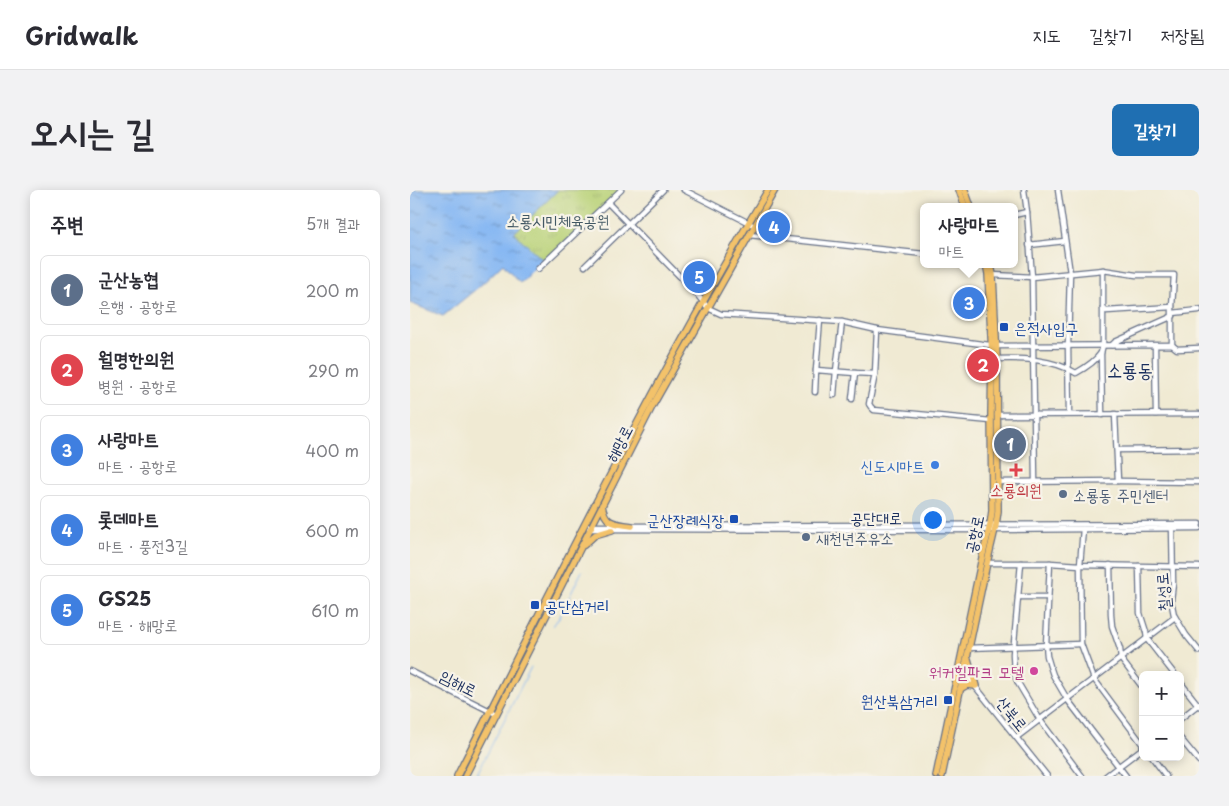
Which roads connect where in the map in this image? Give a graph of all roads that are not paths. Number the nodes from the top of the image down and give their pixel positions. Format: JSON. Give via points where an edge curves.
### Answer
{"nodes":[{"id":1,"x":622,"y":190,"type":"edge"},
{"id":2,"x":663,"y":190,"type":"edge"},
{"id":3,"x":684,"y":190,"type":"edge"},
{"id":4,"x":768,"y":190,"type":"edge"},
{"id":5,"x":775,"y":190,"type":"edge"},
{"id":6,"x":958,"y":190,"type":"edge"},
{"id":7,"x":965,"y":190,"type":"edge"},
{"id":8,"x":1024,"y":190,"type":"edge"},
{"id":9,"x":1058,"y":190,"type":"edge"},
{"id":10,"x":608,"y":203,"type":"junction"},
{"id":11,"x":963,"y":203,"type":"edge"},
{"id":12,"x":970,"y":203,"type":"edge"},
{"id":13,"x":1027,"y":212,"type":"junction"},
{"id":14,"x":1018,"y":214,"type":"edge"},
{"id":15,"x":628,"y":223,"type":"junction"},
{"id":16,"x":748,"y":223,"type":"junction"},
{"id":17,"x":754,"y":226,"type":"junction"},
{"id":18,"x":749,"y":235,"type":"junction"},
{"id":19,"x":1065,"y":241,"type":"junction"},
{"id":20,"x":1030,"y":245,"type":"junction"},
{"id":21,"x":920,"y":254,"type":"edge"},
{"id":22,"x":585,"y":266,"type":"dead end"},
{"id":23,"x":987,"y":268,"type":"edge"},
{"id":24,"x":992,"y":268,"type":"edge"},
{"id":25,"x":538,"y":269,"type":"dead end"},
{"id":26,"x":1103,"y":270,"type":"junction"},
{"id":27,"x":1070,"y":273,"type":"junction"},
{"id":28,"x":993,"y":275,"type":"junction"},
{"id":29,"x":1032,"y":277,"type":"junction"},
{"id":30,"x":703,"y":302,"type":"junction"},
{"id":31,"x":708,"y":308,"type":"junction"},
{"id":32,"x":1103,"y":308,"type":"junction"},
{"id":33,"x":1199,"y":310,"type":"edge"},
{"id":34,"x":1173,"y":312,"type":"junction"},
{"id":35,"x":820,"y":320,"type":"junction"},
{"id":36,"x":842,"y":322,"type":"junction"},
{"id":37,"x":877,"y":330,"type":"junction"},
{"id":38,"x":994,"y":345,"type":"junction"},
{"id":39,"x":1068,"y":345,"type":"junction"},
{"id":40,"x":1103,"y":345,"type":"junction"},
{"id":41,"x":1112,"y":345,"type":"junction"},
{"id":42,"x":1172,"y":345,"type":"junction"},
{"id":43,"x":1033,"y":346,"type":"junction"},
{"id":44,"x":1155,"y":346,"type":"junction"},
{"id":45,"x":1199,"y":348,"type":"edge"},
{"id":46,"x":1101,"y":353,"type":"junction"},
{"id":47,"x":998,"y":359,"type":"junction"},
{"id":48,"x":1033,"y":359,"type":"junction"},
{"id":49,"x":1068,"y":369,"type":"junction"},
{"id":50,"x":816,"y":370,"type":"junction"},
{"id":51,"x":836,"y":371,"type":"junction"},
{"id":52,"x":854,"y":373,"type":"junction"},
{"id":53,"x":875,"y":374,"type":"junction"},
{"id":54,"x":815,"y":392,"type":"dead end"},
{"id":55,"x":834,"y":395,"type":"dead end"},
{"id":56,"x":852,"y":399,"type":"dead end"},
{"id":57,"x":1069,"y":414,"type":"junction"},
{"id":58,"x":1115,"y":414,"type":"junction"},
{"id":59,"x":1156,"y":414,"type":"junction"},
{"id":60,"x":1199,"y":414,"type":"edge"},
{"id":61,"x":997,"y":415,"type":"junction"},
{"id":62,"x":1034,"y":415,"type":"junction"},
{"id":63,"x":1102,"y":415,"type":"junction"},
{"id":64,"x":991,"y":421,"type":"junction"},
{"id":65,"x":1117,"y":450,"type":"junction"},
{"id":66,"x":1199,"y":450,"type":"edge"},
{"id":67,"x":1035,"y":481,"type":"junction"},
{"id":68,"x":1118,"y":481,"type":"junction"},
{"id":69,"x":998,"y":482,"type":"junction"},
{"id":70,"x":1199,"y":482,"type":"edge"},
{"id":71,"x":602,"y":505,"type":"junction"},
{"id":72,"x":1199,"y":524,"type":"edge"},
{"id":73,"x":632,"y":526,"type":"junction"},
{"id":74,"x":1172,"y":526,"type":"junction"},
{"id":75,"x":587,"y":527,"type":"junction"},
{"id":76,"x":1083,"y":527,"type":"junction"},
{"id":77,"x":992,"y":528,"type":"junction"},
{"id":78,"x":1199,"y":528,"type":"edge"},
{"id":79,"x":612,"y":530,"type":"junction"},
{"id":80,"x":580,"y":550,"type":"junction"},
{"id":81,"x":987,"y":563,"type":"junction"},
{"id":82,"x":1021,"y":563,"type":"junction"},
{"id":83,"x":1050,"y":563,"type":"junction"},
{"id":84,"x":1080,"y":565,"type":"junction"},
{"id":85,"x":1110,"y":565,"type":"junction"},
{"id":86,"x":1140,"y":566,"type":"junction"},
{"id":87,"x":1172,"y":566,"type":"junction"},
{"id":88,"x":1199,"y":567,"type":"edge"},
{"id":89,"x":1018,"y":597,"type":"junction"},
{"id":90,"x":1048,"y":597,"type":"junction"},
{"id":91,"x":1176,"y":617,"type":"junction"},
{"id":92,"x":1147,"y":639,"type":"junction"},
{"id":93,"x":1080,"y":644,"type":"junction"},
{"id":94,"x":1046,"y":645,"type":"junction"},
{"id":95,"x":1013,"y":646,"type":"junction"},
{"id":96,"x":969,"y":648,"type":"junction"},
{"id":97,"x":1199,"y":651,"type":"edge"},
{"id":98,"x":967,"y":657,"type":"junction"},
{"id":99,"x":1121,"y":658,"type":"junction"},
{"id":100,"x":959,"y":666,"type":"junction"},
{"id":101,"x":410,"y":671,"type":"edge"},
{"id":102,"x":964,"y":671,"type":"junction"},
{"id":103,"x":1172,"y":671,"type":"edge"},
{"id":104,"x":1094,"y":679,"type":"junction"},
{"id":105,"x":1139,"y":683,"type":"edge"},
{"id":106,"x":976,"y":686,"type":"junction"},
{"id":107,"x":1184,"y":687,"type":"edge"},
{"id":108,"x":960,"y":689,"type":"junction"},
{"id":109,"x":1067,"y":699,"type":"junction"},
{"id":110,"x":1199,"y":705,"type":"edge"},
{"id":111,"x":490,"y":711,"type":"junction"},
{"id":112,"x":496,"y":714,"type":"junction"},
{"id":113,"x":1184,"y":716,"type":"edge"},
{"id":114,"x":1040,"y":720,"type":"junction"},
{"id":115,"x":1017,"y":737,"type":"junction"},
{"id":116,"x":1139,"y":741,"type":"edge"},
{"id":117,"x":1184,"y":743,"type":"edge"},
{"id":118,"x":1139,"y":750,"type":"edge"},
{"id":119,"x":1155,"y":761,"type":"edge"},
{"id":120,"x":1199,"y":761,"type":"edge"},
{"id":121,"x":1119,"y":766,"type":"junction"},
{"id":122,"x":457,"y":776,"type":"edge"},
{"id":123,"x":465,"y":776,"type":"edge"},
{"id":124,"x":936,"y":776,"type":"edge"},
{"id":125,"x":942,"y":776,"type":"edge"},
{"id":126,"x":1047,"y":776,"type":"edge"},
{"id":127,"x":1082,"y":776,"type":"edge"},
{"id":128,"x":1106,"y":776,"type":"edge"},
{"id":129,"x":1126,"y":776,"type":"edge"},
{"id":130,"x":1166,"y":776,"type":"edge"}],
"edges":[{"from":1,"to":10,"type":"street"},
{"from":2,"to":15,"type":"street"},
{"from":3,"to":16,"type":"street"},
{"from":4,"to":16,"type":"main road","name":"해망로"},
{"from":5,"to":17,"type":"main road","name":"해망로"},
{"from":6,"to":11,"type":"main road"},
{"from":7,"to":12,"type":"main road"},
{"from":8,"to":13,"type":"street"},
{"from":9,"to":19,"type":"street"},
{"from":10,"to":15,"type":"street"},
{"from":10,"to":25,"type":"street"},
{"from":13,"to":14,"type":"street"},
{"from":13,"to":20,"type":"street"},
{"from":15,"to":22,"type":"street"},
{"from":15,"to":30,"type":"street"},
{"from":16,"to":17,"type":"street"},
{"from":16,"to":30,"type":"main road","name":"해망로"},
{"from":17,"to":18,"type":"main road","name":"해망로"},
{"from":18,"to":21,"type":"street"},
{"from":18,"to":31,"type":"main road","name":"해망로"},
{"from":19,"to":20,"type":"street"},
{"from":19,"to":27,"type":"street"},
{"from":20,"to":29,"type":"street"},
{"from":23,"to":38,"type":"main road","name":"공항로"},
{"from":24,"to":28,"type":"main road","name":"공항로"},
{"from":26,"to":27,"type":"street"},
{"from":26,"to":32,"type":"street"},
{"from":26,"to":34,"type":"street","via":[[1136,275],[1174,275]]},
{"from":27,"to":29,"type":"street"},
{"from":27,"to":39,"type":"street"},
{"from":28,"to":29,"type":"street"},
{"from":28,"to":38,"type":"main road","name":"공항로"},
{"from":29,"to":43,"type":"street"},
{"from":30,"to":31,"type":"street"},
{"from":30,"to":75,"type":"main road","name":"해망로","via":[[647,402]]},
{"from":31,"to":35,"type":"street","via":[[721,314]]},
{"from":31,"to":71,"type":"main road","name":"해망로"},
{"from":32,"to":34,"type":"street"},
{"from":32,"to":40,"type":"street"},
{"from":33,"to":34,"type":"street"},
{"from":34,"to":41,"type":"street"},
{"from":34,"to":42,"type":"street"},
{"from":35,"to":36,"type":"street"},
{"from":35,"to":50,"type":"street"},
{"from":36,"to":37,"type":"street"},
{"from":36,"to":51,"type":"street"},
{"from":37,"to":38,"type":"street"},
{"from":37,"to":53,"type":"street"},
{"from":38,"to":43,"type":"street"},
{"from":38,"to":47,"type":"main road","name":"공항로"},
{"from":38,"to":64,"type":"main road","name":"공항로"},
{"from":39,"to":40,"type":"street"},
{"from":39,"to":43,"type":"street"},
{"from":39,"to":49,"type":"street"},
{"from":40,"to":41,"type":"street"},
{"from":40,"to":46,"type":"street"},
{"from":41,"to":44,"type":"street"},
{"from":42,"to":44,"type":"street"},
{"from":42,"to":45,"type":"street","via":[[1177,349]]},
{"from":43,"to":48,"type":"street"},
{"from":44,"to":59,"type":"street"},
{"from":46,"to":49,"type":"street","via":[[1076,373]]},
{"from":46,"to":63,"type":"street"},
{"from":47,"to":48,"type":"street"},
{"from":47,"to":61,"type":"main road","name":"공항로"},
{"from":48,"to":49,"type":"street"},
{"from":48,"to":62,"type":"street"},
{"from":49,"to":57,"type":"street"},
{"from":50,"to":51,"type":"street"},
{"from":50,"to":54,"type":"street"},
{"from":51,"to":52,"type":"street"},
{"from":51,"to":55,"type":"street"},
{"from":52,"to":53,"type":"street"},
{"from":52,"to":56,"type":"street"},
{"from":53,"to":64,"type":"street","via":[[869,404],[874,410]]},
{"from":57,"to":62,"type":"street"},
{"from":57,"to":63,"type":"street"},
{"from":58,"to":59,"type":"street"},
{"from":58,"to":63,"type":"street"},
{"from":58,"to":65,"type":"street"},
{"from":59,"to":60,"type":"street"},
{"from":61,"to":62,"type":"street"},
{"from":61,"to":69,"type":"main road","name":"공항로"},
{"from":62,"to":67,"type":"street"},
{"from":64,"to":77,"type":"main road","name":"공항로"},
{"from":65,"to":66,"type":"street"},
{"from":65,"to":68,"type":"street"},
{"from":67,"to":68,"type":"street"},
{"from":67,"to":69,"type":"street"},
{"from":68,"to":70,"type":"street"},
{"from":69,"to":77,"type":"main road","name":"공항로","via":[[998,511]]},
{"from":71,"to":73,"type":"main road","via":[[609,520]]},
{"from":71,"to":75,"type":"main road","name":"해망로"},
{"from":72,"to":74,"type":"street","name":"공단대로"},
{"from":73,"to":75,"type":"street","name":"공단대로"},
{"from":73,"to":77,"type":"street","name":"공단대로"},
{"from":74,"to":76,"type":"street","name":"공단대로"},
{"from":74,"to":78,"type":"street","name":"공단대로"},
{"from":74,"to":87,"type":"street","name":"칠성로"},
{"from":75,"to":79,"type":"street","name":"공단대로"},
{"from":75,"to":80,"type":"main road","name":"해망로"},
{"from":75,"to":111,"type":"main road","name":"해망로"},
{"from":76,"to":77,"type":"street","name":"공단대로"},
{"from":76,"to":84,"type":"street"},
{"from":77,"to":79,"type":"street","name":"공단대로"},
{"from":77,"to":81,"type":"main road","name":"공항로"},
{"from":77,"to":100,"type":"main road","name":"공항로","via":[[981,562]]},
{"from":79,"to":80,"type":"main road","via":[[595,535]]},
{"from":80,"to":112,"type":"main road","name":"해망로"},
{"from":81,"to":82,"type":"street"},
{"from":81,"to":96,"type":"main road","name":"공항로"},
{"from":82,"to":83,"type":"street"},
{"from":82,"to":89,"type":"street"},
{"from":83,"to":84,"type":"street"},
{"from":83,"to":90,"type":"street"},
{"from":84,"to":85,"type":"street"},
{"from":84,"to":93,"type":"street"},
{"from":85,"to":86,"type":"street"},
{"from":85,"to":99,"type":"street","via":[[1110,615]]},
{"from":86,"to":87,"type":"street"},
{"from":86,"to":92,"type":"street","via":[[1140,613]]},
{"from":87,"to":88,"type":"street"},
{"from":87,"to":91,"type":"street","name":"칠성로","via":[[1171,600]]},
{"from":89,"to":90,"type":"street"},
{"from":89,"to":95,"type":"street"},
{"from":90,"to":94,"type":"street"},
{"from":91,"to":92,"type":"street"},
{"from":91,"to":97,"type":"street","name":"칠성로"},
{"from":92,"to":99,"type":"street"},
{"from":92,"to":103,"type":"street"},
{"from":93,"to":94,"type":"street"},
{"from":93,"to":104,"type":"street"},
{"from":94,"to":95,"type":"street"},
{"from":94,"to":109,"type":"street","via":[[1053,675]]},
{"from":95,"to":96,"type":"street"},
{"from":95,"to":114,"type":"street","via":[[1014,673]]},
{"from":96,"to":98,"type":"main road","name":"공항로"},
{"from":98,"to":102,"type":"main road","name":"공항로"},
{"from":98,"to":106,"type":"main road"},
{"from":99,"to":104,"type":"street"},
{"from":99,"to":105,"type":"street"},
{"from":100,"to":102,"type":"street","name":"산북로"},
{"from":100,"to":124,"type":"main road","name":"공항로"},
{"from":101,"to":111,"type":"street","name":"임해로"},
{"from":102,"to":106,"type":"street","name":"산북로"},
{"from":102,"to":108,"type":"main road","name":"공항로"},
{"from":104,"to":109,"type":"street"},
{"from":104,"to":116,"type":"street"},
{"from":106,"to":108,"type":"main road","via":[[967,685]]},
{"from":106,"to":115,"type":"street","name":"산북로"},
{"from":107,"to":110,"type":"street"},
{"from":108,"to":125,"type":"main road","name":"공항로"},
{"from":109,"to":114,"type":"street"},
{"from":109,"to":121,"type":"street"},
{"from":110,"to":113,"type":"street"},
{"from":111,"to":112,"type":"street","name":"임해로"},
{"from":111,"to":122,"type":"main road","name":"해망로"},
{"from":112,"to":123,"type":"main road","name":"해망로"},
{"from":114,"to":115,"type":"street"},
{"from":114,"to":127,"type":"street"},
{"from":115,"to":126,"type":"street","name":"산북로"},
{"from":117,"to":120,"type":"street"},
{"from":118,"to":121,"type":"street"},
{"from":119,"to":130,"type":"street"},
{"from":121,"to":128,"type":"street"},
{"from":121,"to":129,"type":"street"}]}
